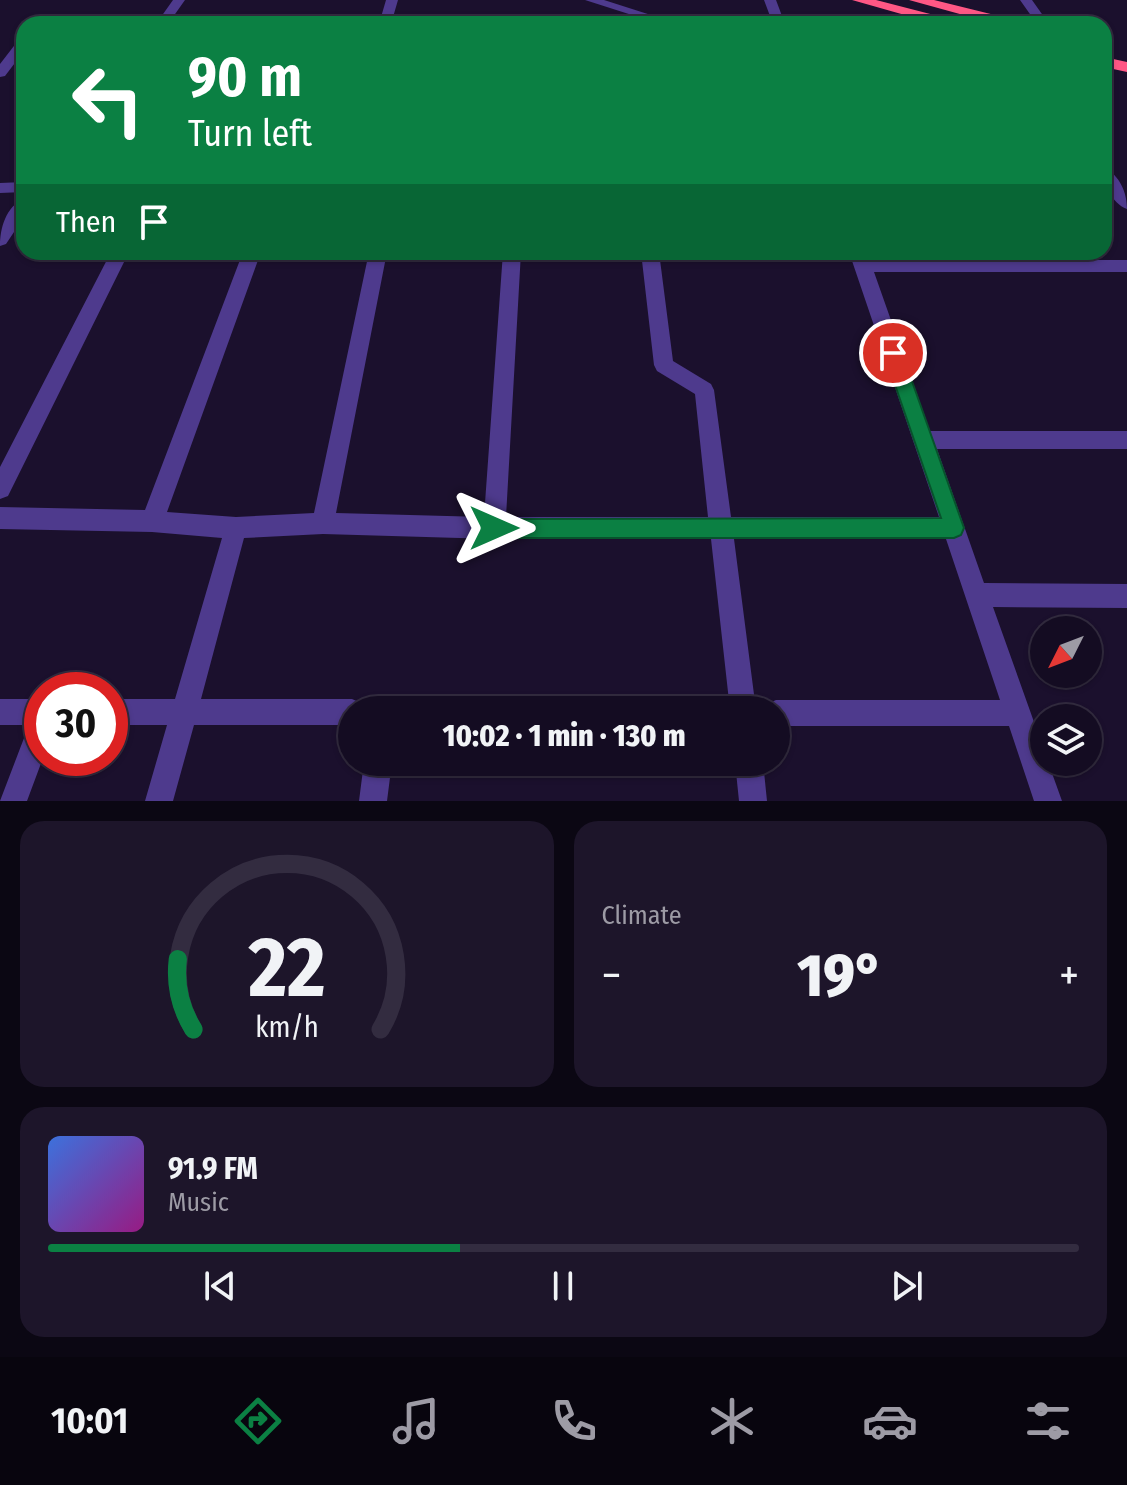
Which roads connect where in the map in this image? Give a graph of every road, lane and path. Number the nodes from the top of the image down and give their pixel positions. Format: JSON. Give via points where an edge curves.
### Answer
{"nodes":[{"id":1,"x":591,"y":0,"type":"edge"},
{"id":2,"x":859,"y":0,"type":"edge"},
{"id":3,"x":920,"y":13,"type":"edge"},
{"id":4,"x":646,"y":16,"type":"edge"},
{"id":5,"x":946,"y":16,"type":"edge"},
{"id":6,"x":16,"y":54,"type":"edge"},
{"id":7,"x":0,"y":73,"type":"edge"},
{"id":8,"x":1112,"y":184,"type":"edge"},
{"id":9,"x":1127,"y":204,"type":"edge"},
{"id":10,"x":16,"y":216,"type":"edge"},
{"id":11,"x":0,"y":240,"type":"edge"},
{"id":12,"x":116,"y":260,"type":"edge"},
{"id":13,"x":249,"y":260,"type":"edge"},
{"id":14,"x":376,"y":260,"type":"edge"},
{"id":15,"x":511,"y":260,"type":"edge"},
{"id":16,"x":651,"y":260,"type":"edge"},
{"id":17,"x":860,"y":260,"type":"edge"},
{"id":18,"x":898,"y":260,"type":"edge"},
{"id":19,"x":1127,"y":266,"type":"edge"},
{"id":20,"x":923,"y":440,"type":"junction"},
{"id":21,"x":1127,"y":440,"type":"edge"},
{"id":22,"x":0,"y":489,"type":"edge"},
{"id":23,"x":0,"y":518,"type":"edge"},
{"id":24,"x":152,"y":521,"type":"junction"},
{"id":25,"x":323,"y":523,"type":"junction"},
{"id":26,"x":236,"y":528,"type":"junction"},
{"id":27,"x":494,"y":528,"type":"junction"},
{"id":28,"x":721,"y":528,"type":"junction"},
{"id":29,"x":954,"y":528,"type":"junction"},
{"id":30,"x":978,"y":595,"type":"junction"},
{"id":31,"x":1127,"y":596,"type":"edge"},
{"id":32,"x":741,"y":696,"type":"edge"},
{"id":33,"x":0,"y":712,"type":"edge"},
{"id":34,"x":24,"y":712,"type":"edge"},
{"id":35,"x":128,"y":712,"type":"edge"},
{"id":36,"x":184,"y":712,"type":"junction"},
{"id":37,"x":338,"y":712,"type":"edge"},
{"id":38,"x":790,"y":713,"type":"edge"},
{"id":39,"x":1018,"y":713,"type":"junction"},
{"id":40,"x":24,"y":772,"type":"edge"},
{"id":41,"x":376,"y":776,"type":"edge"},
{"id":42,"x":750,"y":776,"type":"edge"},
{"id":43,"x":13,"y":801,"type":"edge"},
{"id":44,"x":159,"y":801,"type":"edge"},
{"id":45,"x":373,"y":801,"type":"edge"},
{"id":46,"x":753,"y":801,"type":"edge"},
{"id":47,"x":1048,"y":801,"type":"edge"}],
"edges":[{"from":1,"to":4,"type":"street"},
{"from":2,"to":3,"type":"highway"},
{"from":3,"to":5,"type":"highway"},
{"from":6,"to":7,"type":"street"},
{"from":8,"to":9,"type":"street"},
{"from":10,"to":11,"type":"street"},
{"from":12,"to":22,"type":"street"},
{"from":13,"to":24,"type":"street"},
{"from":14,"to":25,"type":"street"},
{"from":15,"to":27,"type":"street"},
{"from":16,"to":28,"type":"street","via":[[664,365],[704,390]]},
{"from":17,"to":20,"type":"street"},
{"from":18,"to":19,"type":"street"},
{"from":20,"to":21,"type":"street"},
{"from":20,"to":29,"type":"street"},
{"from":23,"to":24,"type":"street"},
{"from":24,"to":26,"type":"street"},
{"from":25,"to":26,"type":"street"},
{"from":25,"to":27,"type":"street"},
{"from":26,"to":36,"type":"street"},
{"from":27,"to":28,"type":"street"},
{"from":28,"to":29,"type":"street"},
{"from":28,"to":32,"type":"street"},
{"from":29,"to":30,"type":"street"},
{"from":30,"to":31,"type":"street"},
{"from":30,"to":39,"type":"street"},
{"from":33,"to":34,"type":"street"},
{"from":35,"to":36,"type":"street"},
{"from":36,"to":37,"type":"street"},
{"from":36,"to":44,"type":"street"},
{"from":38,"to":39,"type":"street"},
{"from":39,"to":47,"type":"street"},
{"from":40,"to":43,"type":"street"},
{"from":41,"to":45,"type":"street"},
{"from":42,"to":46,"type":"street"}]}
